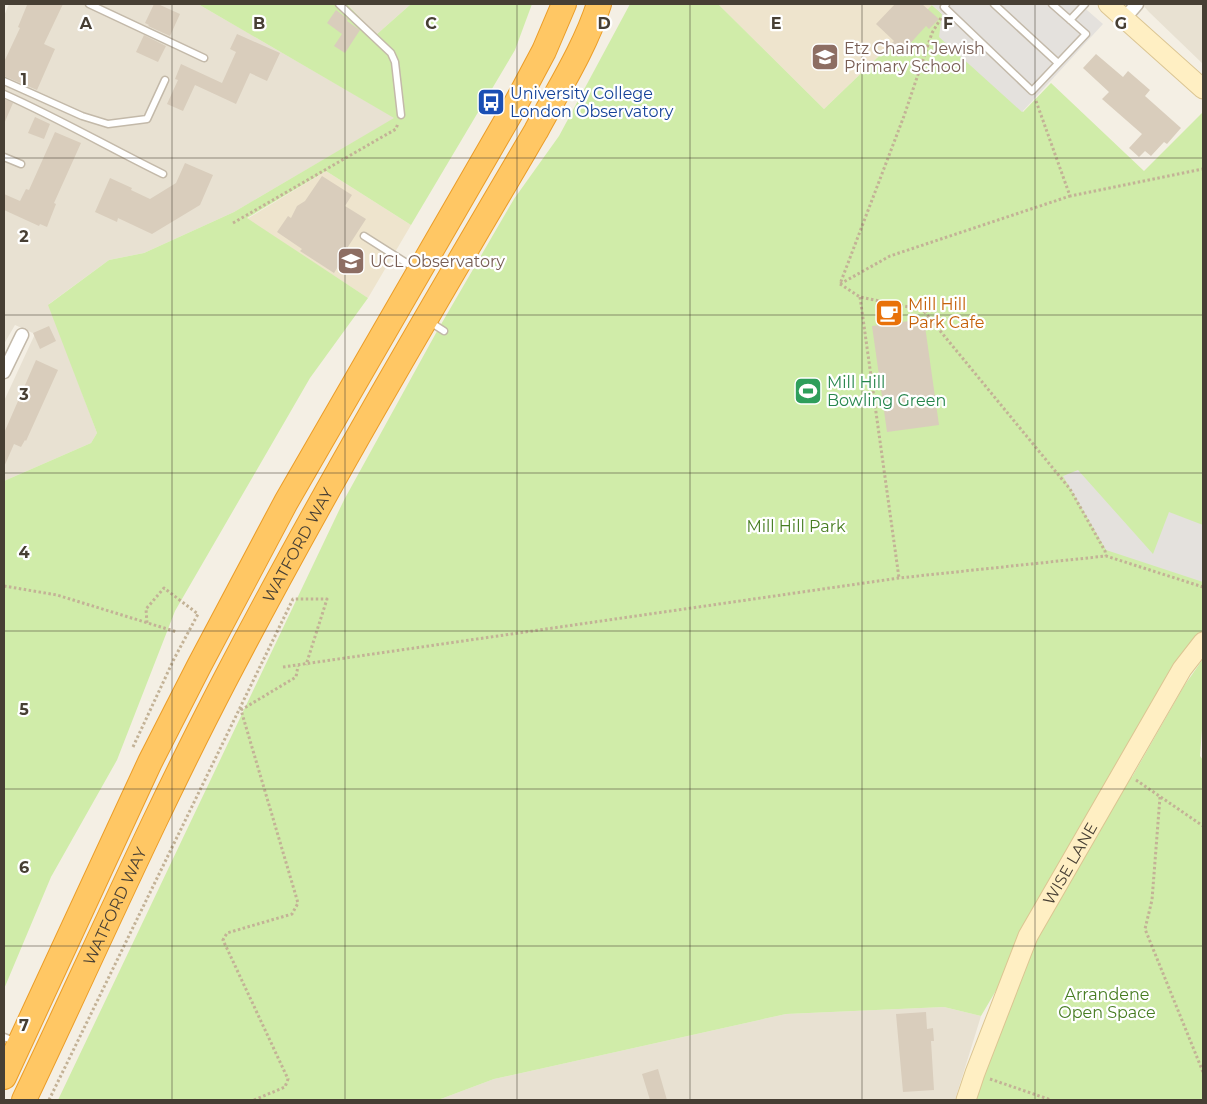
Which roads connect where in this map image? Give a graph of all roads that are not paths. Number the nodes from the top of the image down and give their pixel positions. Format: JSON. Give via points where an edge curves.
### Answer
{"nodes":[{"id":1,"x":89,"y":4,"type":"edge"},
{"id":2,"x":339,"y":4,"type":"edge"},
{"id":3,"x":564,"y":4,"type":"edge"},
{"id":4,"x":598,"y":4,"type":"edge"},
{"id":5,"x":946,"y":4,"type":"edge"},
{"id":6,"x":994,"y":4,"type":"edge"},
{"id":7,"x":1052,"y":4,"type":"edge"},
{"id":8,"x":1085,"y":4,"type":"edge"},
{"id":9,"x":1108,"y":4,"type":"edge"},
{"id":10,"x":1137,"y":4,"type":"edge"},
{"id":11,"x":1124,"y":18,"type":"junction"},
{"id":12,"x":1070,"y":20,"type":"junction"},
{"id":13,"x":204,"y":58,"type":"dead end"},
{"id":14,"x":1058,"y":63,"type":"junction"},
{"id":15,"x":165,"y":80,"type":"dead end"},
{"id":16,"x":4,"y":81,"type":"edge"},
{"id":17,"x":1203,"y":89,"type":"edge"},
{"id":18,"x":4,"y":94,"type":"edge"},
{"id":19,"x":401,"y":115,"type":"road end"},
{"id":20,"x":4,"y":157,"type":"edge"},
{"id":21,"x":22,"y":164,"type":"dead end"},
{"id":22,"x":163,"y":174,"type":"dead end"},
{"id":23,"x":364,"y":236,"type":"dead end"},
{"id":24,"x":419,"y":271,"type":"junction"},
{"id":25,"x":22,"y":335,"type":"dead end"},
{"id":26,"x":4,"y":372,"type":"edge"},
{"id":27,"x":1203,"y":642,"type":"edge"},
{"id":28,"x":11,"y":1040,"type":"edge"},
{"id":29,"x":4,"y":1077,"type":"edge"},
{"id":30,"x":24,"y":1100,"type":"edge"},
{"id":31,"x":966,"y":1100,"type":"edge"}],
"edges":[{"from":1,"to":13,"type":"lane"},
{"from":2,"to":19,"type":"lane","via":[[391,54],[395,62]]},
{"from":3,"to":24,"type":"highway","name":"WATFORD WAY","via":[[513,110]]},
{"from":4,"to":30,"type":"highway","name":"WATFORD WAY","via":[[563,81],[434,325],[308,524],[226,679]]},
{"from":5,"to":14,"type":"lane","via":[[944,7],[1032,91]]},
{"from":6,"to":14,"type":"lane"},
{"from":7,"to":12,"type":"lane"},
{"from":8,"to":12,"type":"lane"},
{"from":9,"to":11,"type":"street"},
{"from":10,"to":11,"type":"street"},
{"from":11,"to":17,"type":"street"},
{"from":12,"to":14,"type":"lane","via":[[1086,34]]},
{"from":15,"to":16,"type":"lane","via":[[147,119],[108,124],[82,116]]},
{"from":18,"to":22,"type":"lane"},
{"from":20,"to":21,"type":"lane"},
{"from":23,"to":24,"type":"lane"},
{"from":24,"to":28,"type":"highway","name":"WATFORD WAY","via":[[286,502],[199,666]]},
{"from":25,"to":26,"type":"street"},
{"from":27,"to":31,"type":"street","name":"WISE LANE","via":[[1182,669],[1028,936]]},
{"from":28,"to":29,"type":"highway","name":"WATFORD WAY"}]}
